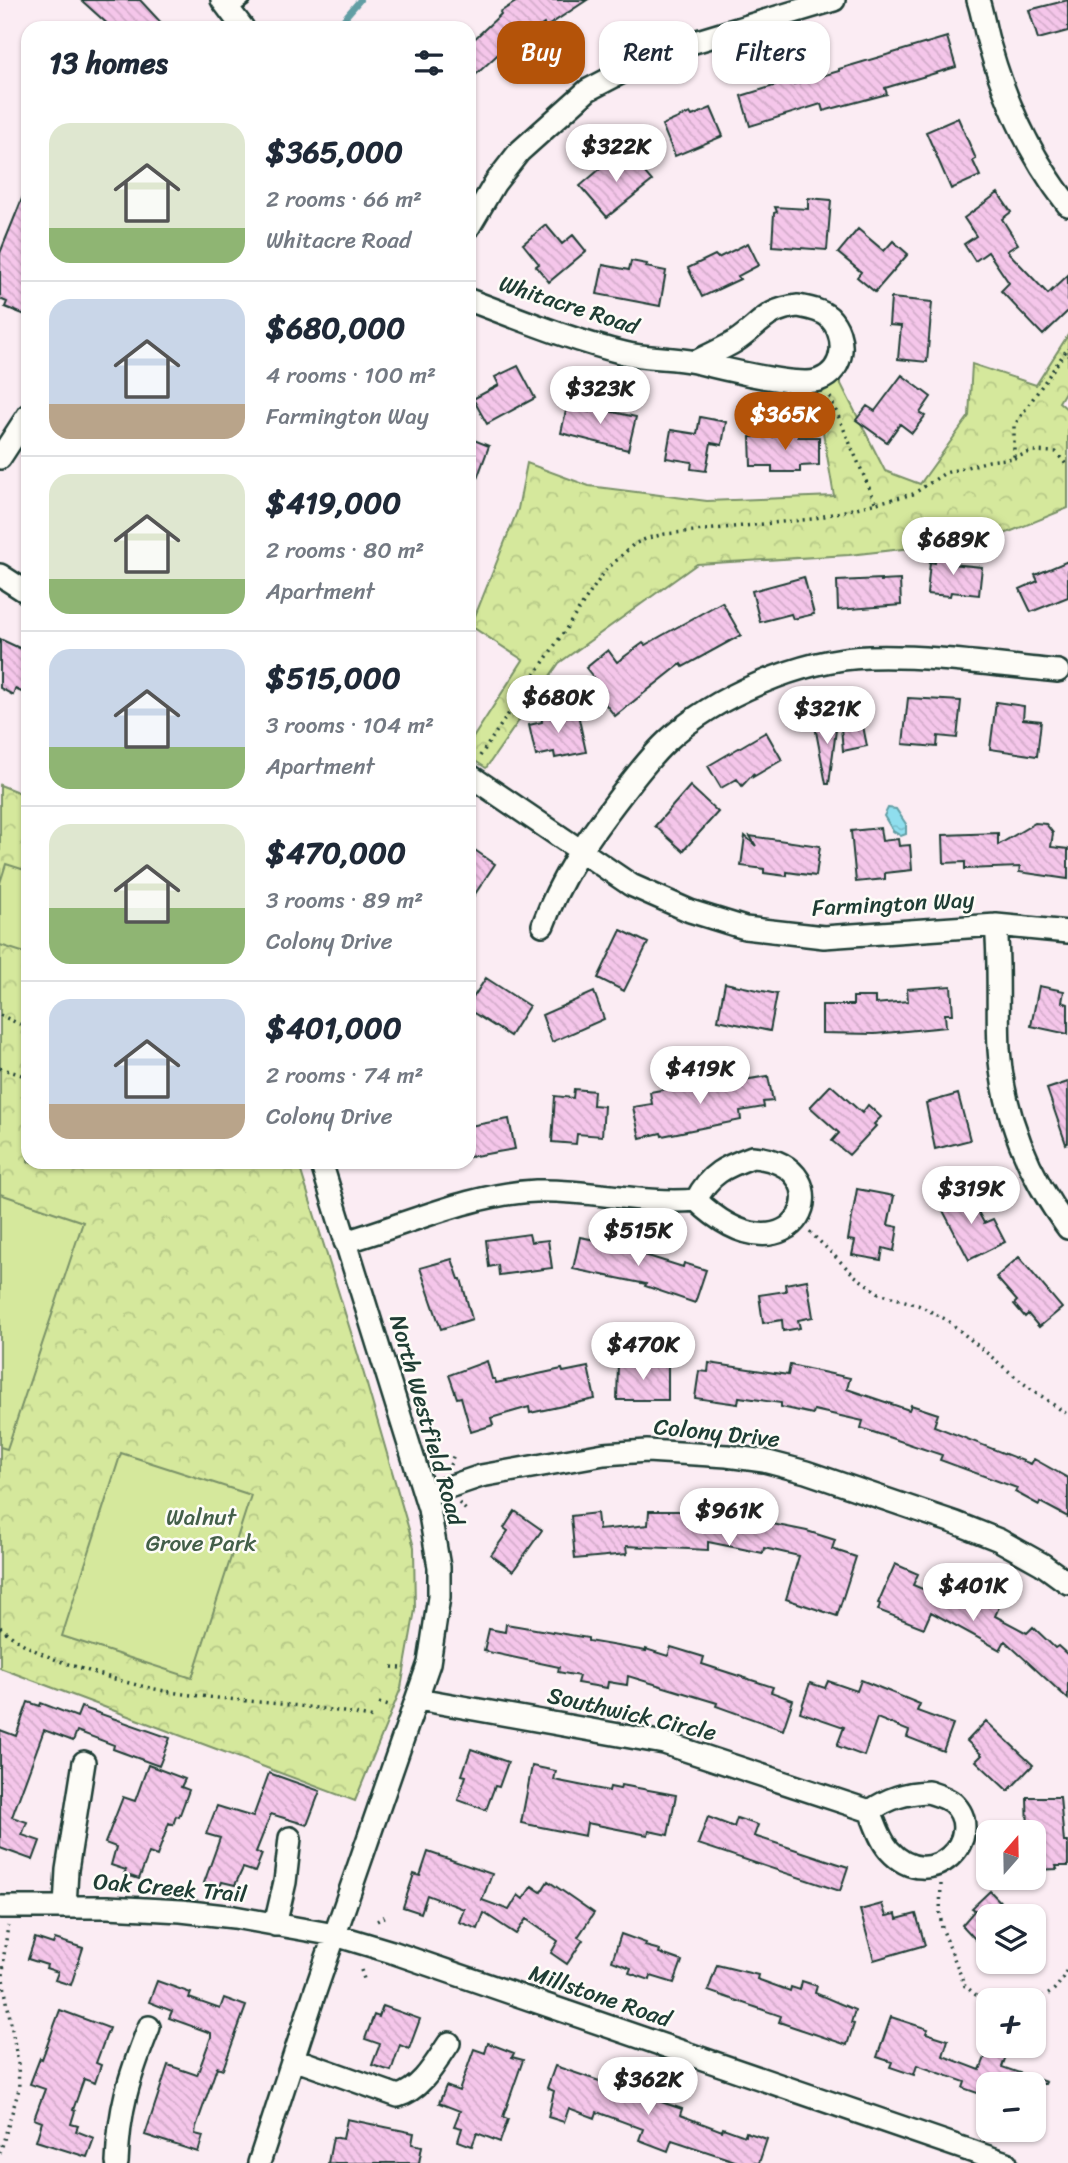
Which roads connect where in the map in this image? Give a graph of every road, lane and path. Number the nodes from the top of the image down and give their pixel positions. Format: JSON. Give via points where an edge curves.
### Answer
{"nodes":[{"id":1,"x":834,"y":0,"type":"edge"},
{"id":2,"x":978,"y":0,"type":"edge"},
{"id":3,"x":232,"y":3,"type":"edge"},
{"id":4,"x":240,"y":21,"type":"edge"},
{"id":5,"x":1068,"y":205,"type":"edge"},
{"id":6,"x":476,"y":215,"type":"edge"},
{"id":7,"x":476,"y":303,"type":"edge"},
{"id":8,"x":1068,"y":348,"type":"edge"},
{"id":9,"x":695,"y":362,"type":"junction"},
{"id":10,"x":822,"y":379,"type":"junction"},
{"id":11,"x":21,"y":426,"type":"edge"},
{"id":12,"x":0,"y":458,"type":"edge"},
{"id":13,"x":1014,"y":458,"type":"junction"},
{"id":14,"x":1068,"y":467,"type":"edge"},
{"id":15,"x":876,"y":504,"type":"junction"},
{"id":16,"x":0,"y":575,"type":"edge"},
{"id":17,"x":21,"y":588,"type":"edge"},
{"id":18,"x":1065,"y":669,"type":"edge"},
{"id":19,"x":480,"y":755,"type":"dead end"},
{"id":20,"x":476,"y":780,"type":"edge"},
{"id":21,"x":579,"y":850,"type":"junction"},
{"id":22,"x":542,"y":925,"type":"dead end"},
{"id":23,"x":996,"y":925,"type":"junction"},
{"id":24,"x":1068,"y":932,"type":"edge"},
{"id":25,"x":0,"y":1015,"type":"edge"},
{"id":26,"x":21,"y":1025,"type":"edge"},
{"id":27,"x":0,"y":1068,"type":"edge"},
{"id":28,"x":21,"y":1075,"type":"edge"},
{"id":29,"x":323,"y":1169,"type":"edge"},
{"id":30,"x":696,"y":1200,"type":"junction"},
{"id":31,"x":797,"y":1219,"type":"junction"},
{"id":32,"x":1068,"y":1228,"type":"edge"},
{"id":33,"x":345,"y":1242,"type":"junction"},
{"id":34,"x":1068,"y":1415,"type":"edge"},
{"id":35,"x":454,"y":1454,"type":"dead end"},
{"id":36,"x":448,"y":1469,"type":"dead end"},
{"id":37,"x":425,"y":1495,"type":"junction"},
{"id":38,"x":459,"y":1503,"type":"dead end"},
{"id":39,"x":467,"y":1511,"type":"dead end"},
{"id":40,"x":1068,"y":1583,"type":"edge"},
{"id":41,"x":0,"y":1627,"type":"edge"},
{"id":42,"x":392,"y":1667,"type":"dead end"},
{"id":43,"x":402,"y":1668,"type":"dead end"},
{"id":44,"x":418,"y":1699,"type":"junction"},
{"id":45,"x":379,"y":1703,"type":"dead end"},
{"id":46,"x":389,"y":1706,"type":"dead end"},
{"id":47,"x":374,"y":1718,"type":"dead end"},
{"id":48,"x":84,"y":1762,"type":"dead end"},
{"id":49,"x":870,"y":1811,"type":"junction"},
{"id":50,"x":290,"y":1838,"type":"dead end"},
{"id":51,"x":934,"y":1866,"type":"junction"},
{"id":52,"x":65,"y":1907,"type":"junction"},
{"id":53,"x":4,"y":1914,"type":"edge"},
{"id":54,"x":386,"y":1916,"type":"dead end"},
{"id":55,"x":377,"y":1921,"type":"dead end"},
{"id":56,"x":275,"y":1925,"type":"junction"},
{"id":57,"x":335,"y":1935,"type":"junction"},
{"id":58,"x":1068,"y":1967,"type":"edge"},
{"id":59,"x":361,"y":1970,"type":"dead end"},
{"id":60,"x":364,"y":1979,"type":"dead end"},
{"id":61,"x":976,"y":1995,"type":"edge"},
{"id":62,"x":1046,"y":1996,"type":"edge"},
{"id":63,"x":149,"y":2027,"type":"dead end"},
{"id":64,"x":450,"y":2043,"type":"dead end"},
{"id":65,"x":294,"y":2059,"type":"junction"},
{"id":66,"x":0,"y":2153,"type":"edge"},
{"id":67,"x":117,"y":2163,"type":"edge"},
{"id":68,"x":259,"y":2163,"type":"edge"},
{"id":69,"x":1006,"y":2163,"type":"edge"}],
"edges":[{"from":1,"to":6,"type":"street","via":[[661,52],[588,90],[519,152]]},
{"from":2,"to":5,"type":"street","via":[[1009,103],[1037,161]]},
{"from":3,"to":4,"type":"street"},
{"from":7,"to":9,"type":"street","name":"Whitacre Road","via":[[627,354]]},
{"from":8,"to":13,"type":"path","via":[[1014,426]]},
{"from":9,"to":10,"type":"street","name":"Whitacre Road","via":[[766,377]]},
{"from":9,"to":10,"type":"street","via":[[733,343],[769,313],[799,306],[827,315],[840,331],[840,358]]},
{"from":10,"to":15,"type":"path"},
{"from":11,"to":12,"type":"street"},
{"from":13,"to":14,"type":"path","via":[[1033,451],[1056,452]]},
{"from":13,"to":15,"type":"path","via":[[944,473],[913,495]]},
{"from":15,"to":19,"type":"path","via":[[812,519],[665,534],[634,544],[605,571]]},
{"from":16,"to":17,"type":"street"},
{"from":18,"to":21,"type":"street","via":[[867,657],[799,668],[711,709],[667,741]]},
{"from":20,"to":21,"type":"street","name":"Farmington Way"},
{"from":21,"to":22,"type":"street"},
{"from":21,"to":23,"type":"street","name":"Farmington Way","via":[[660,900],[745,928],[824,937]]},
{"from":23,"to":24,"type":"street","name":"Farmington Way"},
{"from":23,"to":32,"type":"street","via":[[999,1051],[1008,1108],[1033,1175]]},
{"from":25,"to":26,"type":"path"},
{"from":27,"to":28,"type":"path"},
{"from":29,"to":33,"type":"street","name":"North Westfield Road"},
{"from":30,"to":31,"type":"street","via":[[737,1231],[755,1236],[775,1234]]},
{"from":30,"to":31,"type":"street","via":[[703,1186],[722,1169],[752,1157],[766,1158],[796,1175],[804,1202]]},
{"from":30,"to":33,"type":"street","via":[[671,1203],[582,1191],[502,1194]]},
{"from":31,"to":34,"type":"path","via":[[855,1276],[879,1293],[947,1320]]},
{"from":33,"to":37,"type":"street","name":"North Westfield Road"},
{"from":35,"to":36,"type":"path"},
{"from":37,"to":40,"type":"street","name":"Colony Drive","via":[[481,1476],[604,1454],[647,1451],[764,1461],[999,1540]]},
{"from":37,"to":44,"type":"street","name":"North Westfield Road","via":[[439,1567],[439,1597],[435,1634]]},
{"from":38,"to":39,"type":"path"},
{"from":41,"to":47,"type":"path","via":[[62,1662],[138,1685]]},
{"from":42,"to":43,"type":"path"},
{"from":44,"to":49,"type":"street","name":"Southwick Circle","via":[[664,1743]]},
{"from":44,"to":57,"type":"street","name":"North Westfield Road"},
{"from":45,"to":46,"type":"path"},
{"from":48,"to":52,"type":"street"},
{"from":49,"to":51,"type":"street","via":[[887,1849],[914,1865]]},
{"from":49,"to":51,"type":"street","via":[[907,1793],[928,1792],[953,1803],[963,1829],[960,1843]]},
{"from":50,"to":56,"type":"street"},
{"from":51,"to":61,"type":"path","via":[[943,1892],[942,1928],[965,1986]]},
{"from":52,"to":53,"type":"street","name":"Oak Creek Trail"},
{"from":52,"to":56,"type":"street","name":"Oak Creek Trail","via":[[181,1911]]},
{"from":53,"to":66,"type":"path","via":[[3,1979],[19,2089]]},
{"from":54,"to":55,"type":"path"},
{"from":56,"to":57,"type":"street","name":"Oak Creek Trail"},
{"from":57,"to":65,"type":"street","name":"North Westfield Road"},
{"from":57,"to":69,"type":"street","name":"Millstone Road"},
{"from":58,"to":62,"type":"path","via":[[1054,1992]]},
{"from":59,"to":60,"type":"path"},
{"from":63,"to":67,"type":"street","via":[[121,2108]]},
{"from":64,"to":65,"type":"street","via":[[428,2074],[410,2092],[398,2096]]},
{"from":65,"to":68,"type":"street","name":"North Westfield Road"}]}
